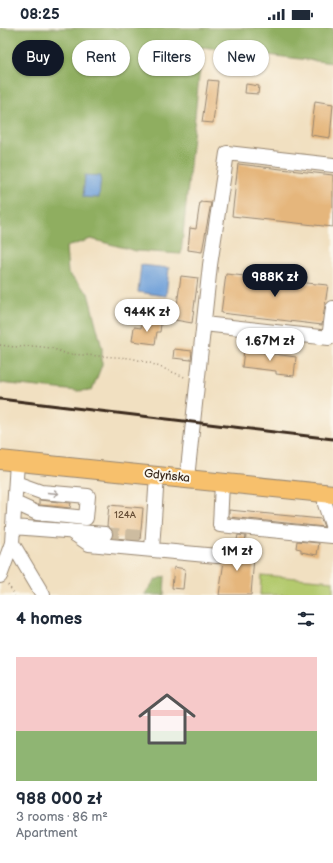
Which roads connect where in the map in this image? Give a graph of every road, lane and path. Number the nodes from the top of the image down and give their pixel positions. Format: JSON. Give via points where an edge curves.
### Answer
{"nodes":[{"id":1,"x":333,"y":165,"type":"edge"},
{"id":2,"x":333,"y":308,"type":"edge"},
{"id":3,"x":204,"y":324,"type":"junction"},
{"id":4,"x":0,"y":345,"type":"edge"},
{"id":5,"x":198,"y":383,"type":"junction"},
{"id":6,"x":8,"y":461,"type":"edge"},
{"id":7,"x":157,"y":475,"type":"junction"},
{"id":8,"x":188,"y":478,"type":"junction"},
{"id":9,"x":222,"y":482,"type":"junction"},
{"id":10,"x":16,"y":483,"type":"junction"},
{"id":11,"x":329,"y":493,"type":"edge"},
{"id":12,"x":15,"y":503,"type":"junction"},
{"id":13,"x":14,"y":527,"type":"junction"},
{"id":14,"x":333,"y":528,"type":"edge"},
{"id":15,"x":70,"y":531,"type":"junction"},
{"id":16,"x":105,"y":534,"type":"tunnel mouth"},
{"id":17,"x":149,"y":542,"type":"junction"},
{"id":18,"x":12,"y":543,"type":"junction"},
{"id":19,"x":217,"y":556,"type":"dead end"},
{"id":20,"x":0,"y":576,"type":"edge"},
{"id":21,"x":43,"y":595,"type":"edge"}],
"edges":[{"from":1,"to":3,"type":"street","via":[[227,153]]},
{"from":2,"to":3,"type":"street","via":[[329,338]]},
{"from":3,"to":5,"type":"street"},
{"from":4,"to":5,"type":"path","via":[[33,346],[72,354],[130,358],[150,363]]},
{"from":5,"to":8,"type":"street"},
{"from":6,"to":7,"type":"main road","name":"Gdyńska"},
{"from":6,"to":10,"type":"street"},
{"from":7,"to":8,"type":"main road","name":"Gdyńska"},
{"from":7,"to":17,"type":"street"},
{"from":8,"to":9,"type":"main road","name":"Gdyńska"},
{"from":9,"to":11,"type":"main road","name":"Gdyńska"},
{"from":9,"to":14,"type":"street","via":[[220,525],[332,536]]},
{"from":10,"to":12,"type":"street"},
{"from":10,"to":12,"type":"street","one_way":true,"via":[[41,492],[88,496],[86,518],[37,513]]},
{"from":11,"to":14,"type":"street","via":[[324,504]]},
{"from":12,"to":13,"type":"street"},
{"from":13,"to":15,"type":"street"},
{"from":13,"to":18,"type":"street"},
{"from":15,"to":16,"type":"street"},
{"from":15,"to":17,"type":"street","via":[[89,544]]},
{"from":17,"to":19,"type":"street"},
{"from":18,"to":20,"type":"street"},
{"from":18,"to":21,"type":"street"}]}
